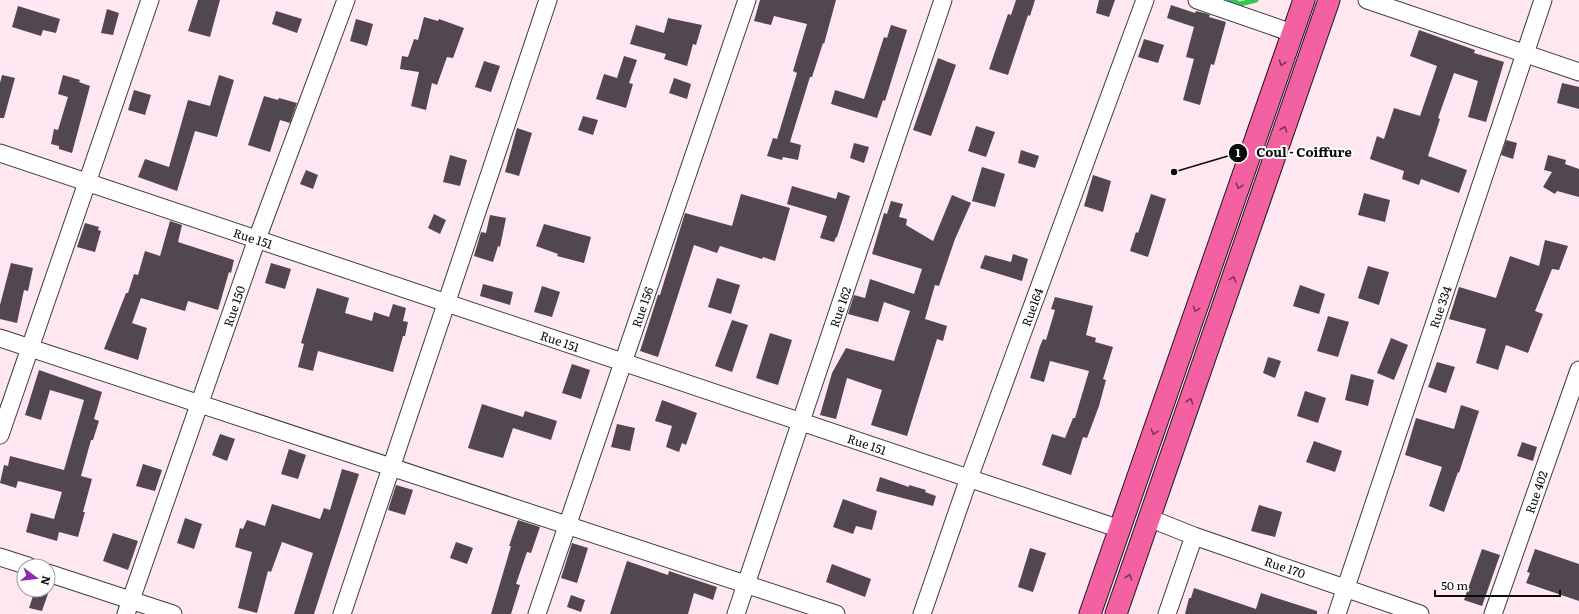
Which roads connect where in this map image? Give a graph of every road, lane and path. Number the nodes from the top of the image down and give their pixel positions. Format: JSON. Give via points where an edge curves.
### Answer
{"nodes":[{"id":1,"x":150,"y":0,"type":"edge"},
{"id":2,"x":346,"y":0,"type":"edge"},
{"id":3,"x":548,"y":0,"type":"edge"},
{"id":4,"x":747,"y":0,"type":"edge"},
{"id":5,"x":944,"y":0,"type":"edge"},
{"id":6,"x":1145,"y":0,"type":"edge"},
{"id":7,"x":1197,"y":0,"type":"edge"},
{"id":8,"x":1304,"y":0,"type":"edge"},
{"id":9,"x":1329,"y":0,"type":"edge"},
{"id":10,"x":1367,"y":0,"type":"edge"},
{"id":11,"x":1543,"y":0,"type":"edge"},
{"id":12,"x":1292,"y":32,"type":"junction"},
{"id":13,"x":1525,"y":54,"type":"junction"},
{"id":14,"x":1579,"y":72,"type":"edge"},
{"id":15,"x":0,"y":153,"type":"edge"},
{"id":16,"x":87,"y":183,"type":"junction"},
{"id":17,"x":257,"y":239,"type":"junction"},
{"id":18,"x":446,"y":303,"type":"junction"},
{"id":19,"x":0,"y":338,"type":"edge"},
{"id":20,"x":30,"y":348,"type":"junction"},
{"id":21,"x":623,"y":362,"type":"junction"},
{"id":22,"x":1579,"y":370,"type":"edge"},
{"id":23,"x":200,"y":404,"type":"junction"},
{"id":24,"x":801,"y":422,"type":"junction"},
{"id":25,"x":0,"y":435,"type":"edge"},
{"id":26,"x":391,"y":467,"type":"junction"},
{"id":27,"x":969,"y":478,"type":"junction"},
{"id":28,"x":1149,"y":518,"type":"junction"},
{"id":29,"x":568,"y":526,"type":"junction"},
{"id":30,"x":1120,"y":529,"type":"junction"},
{"id":31,"x":1194,"y":536,"type":"junction"},
{"id":32,"x":0,"y":557,"type":"edge"},
{"id":33,"x":16,"y":562,"type":"edge"},
{"id":34,"x":56,"y":576,"type":"edge"},
{"id":35,"x":746,"y":584,"type":"junction"},
{"id":36,"x":1346,"y":588,"type":"junction"},
{"id":37,"x":129,"y":607,"type":"edge"},
{"id":38,"x":173,"y":614,"type":"edge"},
{"id":39,"x":342,"y":614,"type":"edge"},
{"id":40,"x":537,"y":614,"type":"edge"},
{"id":41,"x":736,"y":614,"type":"edge"},
{"id":42,"x":836,"y":614,"type":"edge"},
{"id":43,"x":922,"y":614,"type":"edge"},
{"id":44,"x":1090,"y":614,"type":"edge"},
{"id":45,"x":1116,"y":614,"type":"edge"},
{"id":46,"x":1167,"y":614,"type":"edge"},
{"id":47,"x":1337,"y":614,"type":"edge"},
{"id":48,"x":1420,"y":614,"type":"edge"},
{"id":49,"x":1493,"y":614,"type":"edge"}],
"edges":[{"from":1,"to":16,"type":"street"},
{"from":2,"to":17,"type":"street","name":"Rue 150"},
{"from":3,"to":18,"type":"street"},
{"from":4,"to":21,"type":"street","name":"Rue 156"},
{"from":5,"to":24,"type":"street","name":"Rue 162"},
{"from":6,"to":27,"type":"street","name":"Rue164"},
{"from":7,"to":12,"type":"street"},
{"from":8,"to":12,"type":"main road"},
{"from":28,"to":9,"type":"main road","one_way":true},
{"from":10,"to":13,"type":"street"},
{"from":11,"to":13,"type":"street","name":"Rue 334"},
{"from":12,"to":30,"type":"main road","one_way":true},
{"from":13,"to":14,"type":"street"},
{"from":13,"to":36,"type":"street","name":"Rue 334"},
{"from":15,"to":16,"type":"street","name":"Rue 151"},
{"from":16,"to":17,"type":"street","name":"Rue 151"},
{"from":16,"to":20,"type":"street"},
{"from":17,"to":18,"type":"street","name":"Rue 151"},
{"from":17,"to":23,"type":"street","name":"Rue 150"},
{"from":18,"to":21,"type":"street","name":"Rue 151"},
{"from":18,"to":26,"type":"street"},
{"from":19,"to":20,"type":"street"},
{"from":20,"to":23,"type":"street"},
{"from":20,"to":25,"type":"street"},
{"from":21,"to":24,"type":"street","name":"Rue 151"},
{"from":21,"to":29,"type":"street","name":"Rue 156"},
{"from":22,"to":49,"type":"street","name":"Rue 402"},
{"from":23,"to":26,"type":"street"},
{"from":23,"to":37,"type":"street","name":"Rue 150"},
{"from":24,"to":27,"type":"street","name":"Rue 151"},
{"from":24,"to":35,"type":"street","name":"Rue 162"},
{"from":26,"to":29,"type":"street"},
{"from":26,"to":39,"type":"street"},
{"from":27,"to":30,"type":"street","name":"Rue 151"},
{"from":27,"to":43,"type":"street","name":"Rue164"},
{"from":28,"to":31,"type":"street","name":"Rue 170"},
{"from":45,"to":28,"type":"main road","one_way":true},
{"from":29,"to":35,"type":"street"},
{"from":29,"to":40,"type":"street","name":"Rue 156"},
{"from":30,"to":44,"type":"main road"},
{"from":31,"to":36,"type":"street","name":"Rue 170"},
{"from":31,"to":46,"type":"street"},
{"from":32,"to":33,"type":"street"},
{"from":34,"to":37,"type":"street"},
{"from":35,"to":41,"type":"street","name":"Rue 162"},
{"from":35,"to":42,"type":"street"},
{"from":36,"to":47,"type":"street","name":"Rue 334"},
{"from":36,"to":48,"type":"street","name":"Rue 170"},
{"from":37,"to":38,"type":"street"}]}
